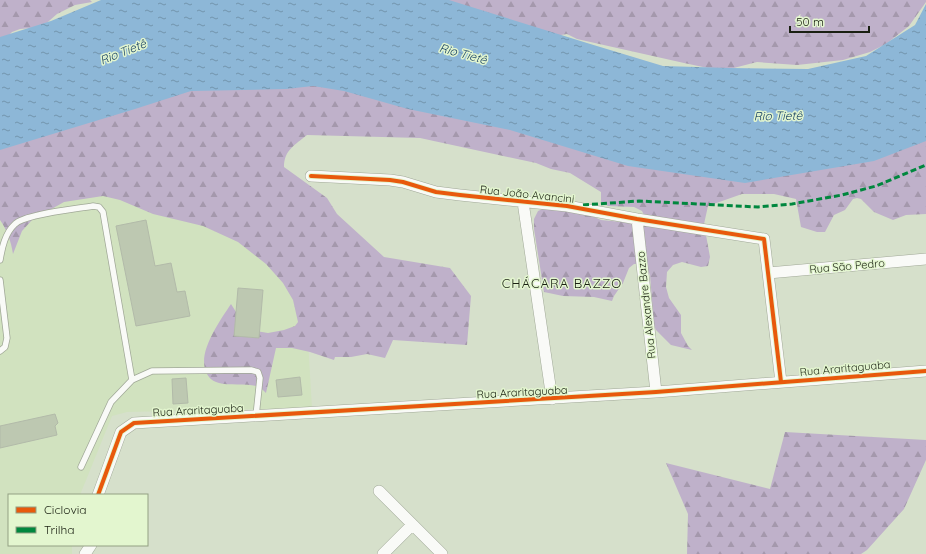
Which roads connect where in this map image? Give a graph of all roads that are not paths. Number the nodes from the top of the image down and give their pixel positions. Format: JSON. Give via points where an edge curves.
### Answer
{"nodes":[{"id":1,"x":311,"y":176,"type":"dead end"},
{"id":2,"x":523,"y":202,"type":"junction"},
{"id":3,"x":637,"y":219,"type":"junction"},
{"id":4,"x":926,"y":259,"type":"edge"},
{"id":5,"x":0,"y":260,"type":"edge"},
{"id":6,"x":768,"y":273,"type":"junction"},
{"id":7,"x":0,"y":280,"type":"edge"},
{"id":8,"x":0,"y":351,"type":"edge"},
{"id":9,"x":926,"y":371,"type":"edge"},
{"id":10,"x":132,"y":380,"type":"junction"},
{"id":11,"x":780,"y":382,"type":"junction"},
{"id":12,"x":656,"y":392,"type":"junction"},
{"id":13,"x":552,"y":399,"type":"junction"},
{"id":14,"x":256,"y":416,"type":"junction"},
{"id":15,"x":81,"y":466,"type":"dead end"},
{"id":16,"x":379,"y":491,"type":"dead end"},
{"id":17,"x":98,"y":494,"type":"edge"},
{"id":18,"x":412,"y":525,"type":"junction"},
{"id":19,"x":383,"y":554,"type":"edge"},
{"id":20,"x":442,"y":554,"type":"edge"}],
"edges":[{"from":1,"to":2,"type":"street","name":"Rua João Avancini","via":[[390,180],[436,192]]},
{"from":2,"to":3,"type":"street","name":"Rua João Avancini","via":[[567,206]]},
{"from":2,"to":13,"type":"street"},
{"from":3,"to":6,"type":"street","name":"Rua João Avancini","via":[[764,239]]},
{"from":3,"to":12,"type":"street","name":"Rua Alexandre Bazzo"},
{"from":4,"to":6,"type":"street","name":"Rua São Pedro"},
{"from":5,"to":10,"type":"lane","via":[[7,233],[16,222],[33,216],[99,207],[103,212]]},
{"from":6,"to":11,"type":"street"},
{"from":7,"to":8,"type":"lane","via":[[7,338],[5,347]]},
{"from":9,"to":11,"type":"street","name":"Rua Araritaguaba"},
{"from":10,"to":14,"type":"lane","via":[[152,371],[258,372],[260,378]]},
{"from":10,"to":15,"type":"lane","via":[[111,402]]},
{"from":11,"to":12,"type":"street","name":"Rua Araritaguaba"},
{"from":12,"to":13,"type":"street","name":"Rua Araritaguaba"},
{"from":13,"to":14,"type":"street","name":"Rua Araritaguaba"},
{"from":14,"to":17,"type":"street","name":"Rua Araritaguaba","via":[[134,423],[121,432]]},
{"from":16,"to":18,"type":"street"},
{"from":18,"to":19,"type":"street"},
{"from":18,"to":20,"type":"street"}]}
